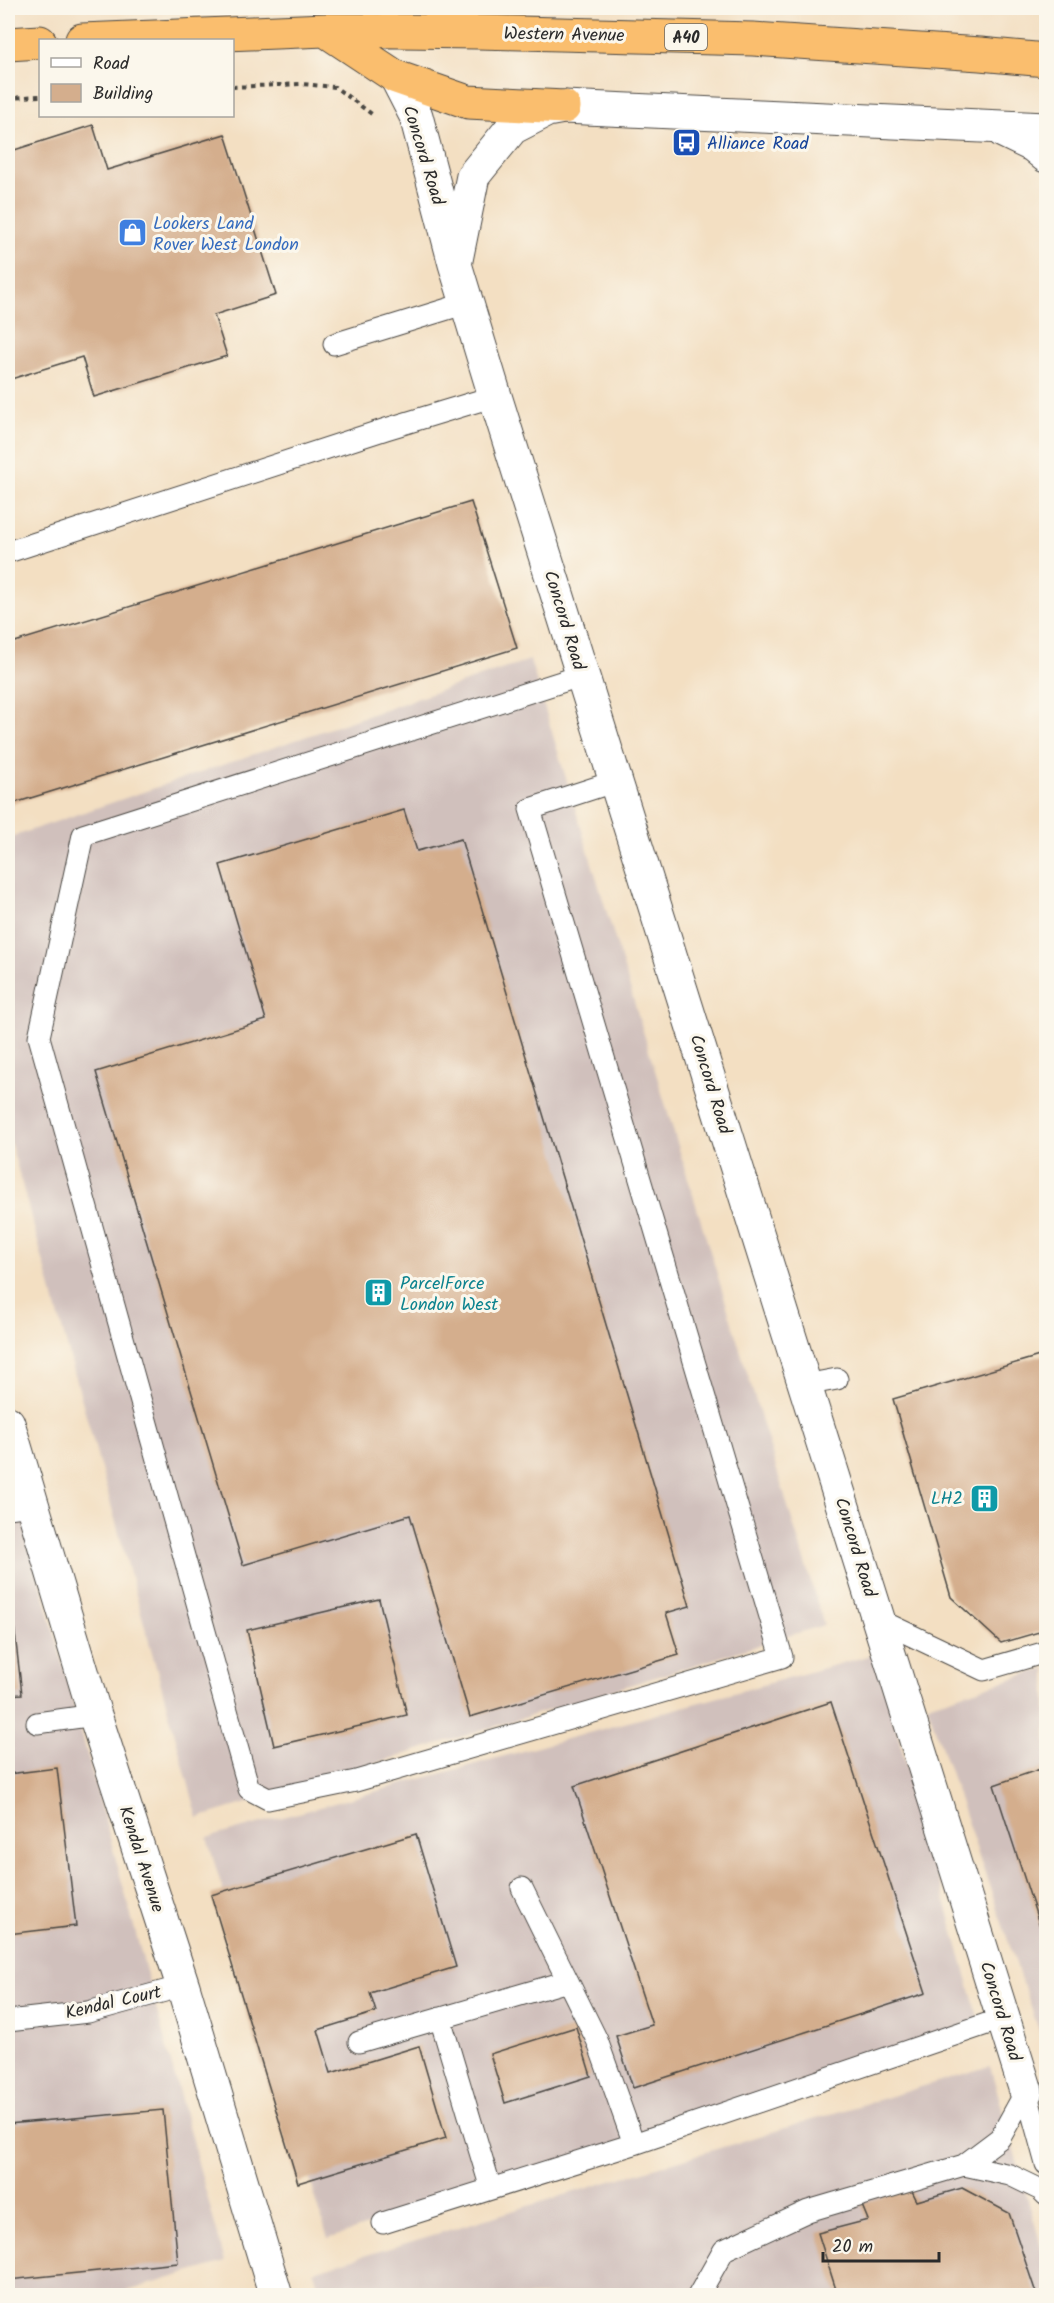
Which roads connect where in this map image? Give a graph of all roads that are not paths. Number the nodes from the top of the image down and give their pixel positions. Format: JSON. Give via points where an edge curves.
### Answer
{"nodes":[{"id":1,"x":325,"y":30,"type":"junction"},
{"id":2,"x":106,"y":39,"type":"edge"},
{"id":3,"x":39,"y":42,"type":"edge"},
{"id":4,"x":8,"y":44,"type":"edge"},
{"id":5,"x":1047,"y":60,"type":"edge"},
{"id":6,"x":396,"y":77,"type":"junction"},
{"id":7,"x":564,"y":107,"type":"junction"},
{"id":8,"x":996,"y":127,"type":"junction"},
{"id":9,"x":1047,"y":129,"type":"edge"},
{"id":10,"x":1047,"y":156,"type":"edge"},
{"id":11,"x":455,"y":264,"type":"junction"},
{"id":12,"x":467,"y":303,"type":"junction"},
{"id":13,"x":334,"y":344,"type":"dead end"},
{"id":14,"x":495,"y":396,"type":"junction"},
{"id":15,"x":8,"y":552,"type":"edge"},
{"id":16,"x":583,"y":675,"type":"junction"},
{"id":17,"x":616,"y":781,"type":"junction"},
{"id":18,"x":837,"y":1379,"type":"dead end"},
{"id":19,"x":805,"y":1384,"type":"junction"},
{"id":20,"x":8,"y":1423,"type":"edge"},
{"id":21,"x":20,"y":1506,"type":"edge"},
{"id":22,"x":879,"y":1620,"type":"junction"},
{"id":23,"x":1047,"y":1652,"type":"edge"},
{"id":24,"x":95,"y":1715,"type":"junction"},
{"id":25,"x":37,"y":1723,"type":"dead end"},
{"id":26,"x":522,"y":1888,"type":"dead end"},
{"id":27,"x":568,"y":1981,"type":"junction"},
{"id":28,"x":183,"y":1986,"type":"junction"},
{"id":29,"x":1004,"y":2018,"type":"junction"},
{"id":30,"x":440,"y":2019,"type":"junction"},
{"id":31,"x":8,"y":2021,"type":"edge"},
{"id":32,"x":359,"y":2042,"type":"dead end"},
{"id":33,"x":1026,"y":2091,"type":"junction"},
{"id":34,"x":634,"y":2144,"type":"junction"},
{"id":35,"x":1047,"y":2163,"type":"edge"},
{"id":36,"x":964,"y":2165,"type":"junction"},
{"id":37,"x":491,"y":2189,"type":"junction"},
{"id":38,"x":1047,"y":2195,"type":"edge"},
{"id":39,"x":383,"y":2223,"type":"dead end"},
{"id":40,"x":276,"y":2295,"type":"edge"},
{"id":41,"x":698,"y":2295,"type":"edge"}],
"edges":[{"from":1,"to":2,"type":"highway","name":"Western Avenue","number":"A40"},
{"from":1,"to":5,"type":"highway","name":"Western Avenue","number":"A40","via":[[753,39]]},
{"from":1,"to":6,"type":"highway"},
{"from":3,"to":4,"type":"highway"},
{"from":6,"to":7,"type":"highway","via":[[468,102]]},
{"from":6,"to":11,"type":"street","name":"Concord Road","via":[[416,116]]},
{"from":7,"to":8,"type":"street"},
{"from":7,"to":11,"type":"street","via":[[547,110],[512,128],[473,176]]},
{"from":8,"to":9,"type":"street"},
{"from":8,"to":10,"type":"street"},
{"from":11,"to":12,"type":"street","name":"Concord Road"},
{"from":12,"to":13,"type":"lane"},
{"from":12,"to":14,"type":"street","name":"Concord Road"},
{"from":14,"to":15,"type":"lane"},
{"from":14,"to":16,"type":"street","name":"Concord Road"},
{"from":16,"to":17,"type":"street","name":"Concord Road"},
{"from":16,"to":17,"type":"lane","via":[[83,835],[39,1037],[249,1789],[268,1799],[356,1781],[782,1657],[530,809]]},
{"from":17,"to":19,"type":"street","name":"Concord Road"},
{"from":18,"to":19,"type":"lane"},
{"from":19,"to":22,"type":"street","name":"Concord Road"},
{"from":20,"to":21,"type":"street","name":"Kendal Avenue"},
{"from":21,"to":24,"type":"street","name":"Kendal Avenue"},
{"from":22,"to":23,"type":"lane","via":[[984,1670]]},
{"from":22,"to":29,"type":"street","name":"Concord Road"},
{"from":24,"to":25,"type":"lane"},
{"from":24,"to":28,"type":"street","name":"Kendal Avenue"},
{"from":26,"to":27,"type":"lane"},
{"from":27,"to":30,"type":"lane"},
{"from":27,"to":34,"type":"lane","via":[[597,2040]]},
{"from":28,"to":31,"type":"lane","name":"Kendal Court","via":[[88,2012]]},
{"from":28,"to":40,"type":"street","name":"Kendal Avenue"},
{"from":29,"to":33,"type":"street","name":"Concord Road"},
{"from":29,"to":34,"type":"lane"},
{"from":30,"to":32,"type":"lane"},
{"from":30,"to":37,"type":"lane"},
{"from":33,"to":35,"type":"lane"},
{"from":33,"to":36,"type":"lane","via":[[1000,2138]]},
{"from":34,"to":37,"type":"lane"},
{"from":36,"to":38,"type":"lane","via":[[1010,2175]]},
{"from":36,"to":41,"type":"lane","via":[[808,2211],[724,2250]]},
{"from":37,"to":39,"type":"lane"}]}
